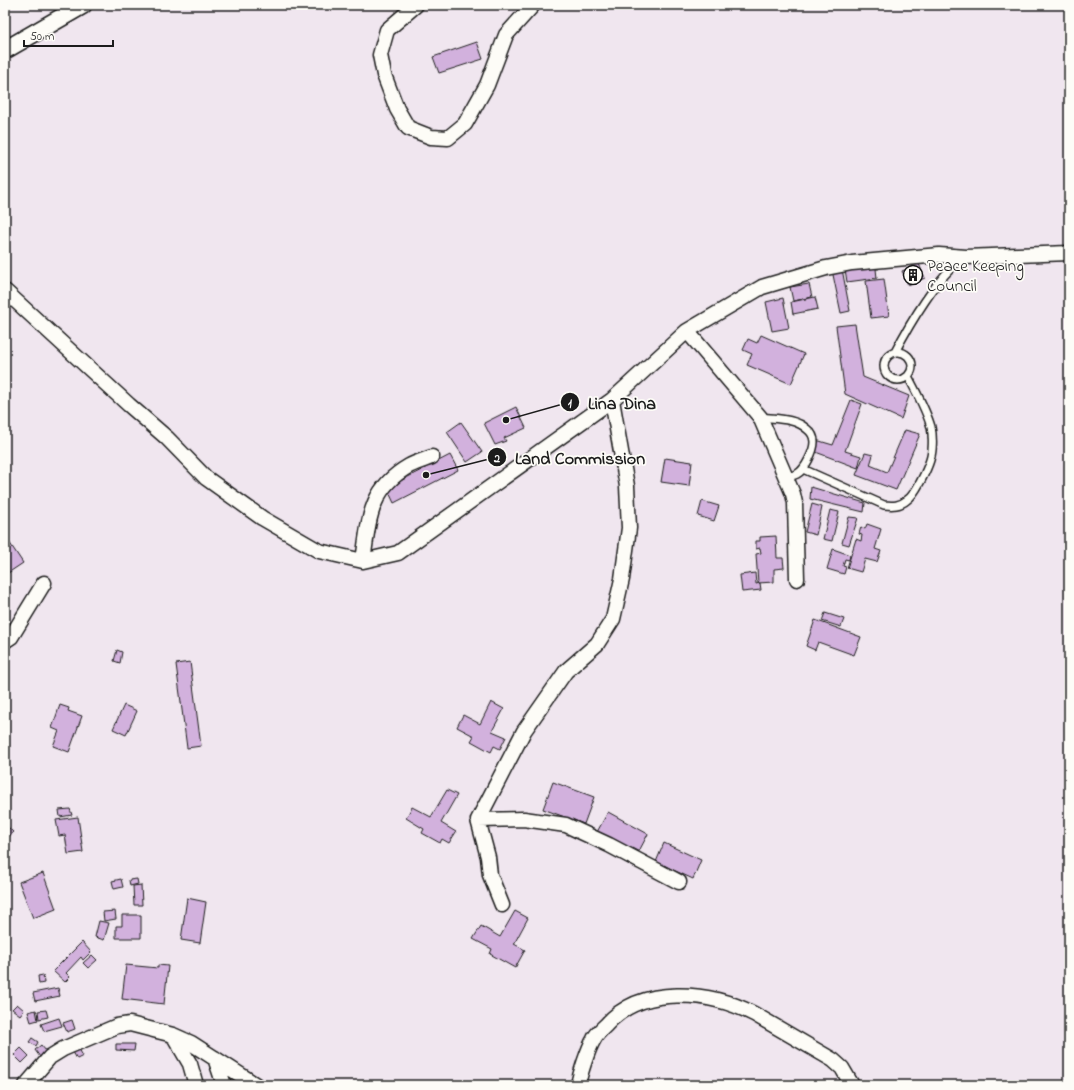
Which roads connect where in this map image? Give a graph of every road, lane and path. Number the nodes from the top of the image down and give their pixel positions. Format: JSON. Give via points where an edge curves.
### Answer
{"nodes":[{"id":1,"x":84,"y":5,"type":"edge"},
{"id":2,"x":416,"y":5,"type":"edge"},
{"id":3,"x":533,"y":5,"type":"edge"},
{"id":4,"x":5,"y":50,"type":"edge"},
{"id":5,"x":1069,"y":252,"type":"edge"},
{"id":6,"x":966,"y":257,"type":"junction"},
{"id":7,"x":5,"y":291,"type":"edge"},
{"id":8,"x":687,"y":330,"type":"junction"},
{"id":9,"x":895,"y":352,"type":"junction"},
{"id":10,"x":908,"y":376,"type":"junction"},
{"id":11,"x":612,"y":400,"type":"junction"},
{"id":12,"x":760,"y":417,"type":"junction"},
{"id":13,"x":432,"y":457,"type":"dead end"},
{"id":14,"x":803,"y":469,"type":"junction"},
{"id":15,"x":785,"y":477,"type":"junction"},
{"id":16,"x":363,"y":561,"type":"junction"},
{"id":17,"x":797,"y":579,"type":"dead end"},
{"id":18,"x":44,"y":583,"type":"dead end"},
{"id":19,"x":5,"y":642,"type":"edge"},
{"id":20,"x":478,"y":820,"type":"junction"},
{"id":21,"x":679,"y":882,"type":"dead end"},
{"id":22,"x":502,"y":904,"type":"dead end"},
{"id":23,"x":173,"y":1035,"type":"junction"},
{"id":24,"x":215,"y":1058,"type":"junction"},
{"id":25,"x":26,"y":1085,"type":"edge"},
{"id":26,"x":196,"y":1085,"type":"edge"},
{"id":27,"x":224,"y":1085,"type":"edge"},
{"id":28,"x":256,"y":1085,"type":"edge"},
{"id":29,"x":578,"y":1085,"type":"edge"},
{"id":30,"x":852,"y":1085,"type":"edge"}],
"edges":[{"from":1,"to":4,"type":"street"},
{"from":2,"to":3,"type":"street","via":[[387,30],[380,55],[384,75],[397,109],[408,128],[431,137],[448,138],[465,124],[487,86],[506,35]]},
{"from":5,"to":6,"type":"street"},
{"from":6,"to":8,"type":"street","via":[[912,257],[826,268],[762,287]]},
{"from":6,"to":9,"type":"lane","via":[[956,263],[930,294]]},
{"from":7,"to":16,"type":"street","via":[[167,438],[206,478],[262,518],[319,551]]},
{"from":8,"to":11,"type":"street"},
{"from":8,"to":12,"type":"street"},
{"from":9,"to":10,"type":"lane","via":[[909,356],[912,370]]},
{"from":9,"to":10,"type":"lane","via":[[889,355],[884,369],[894,379]]},
{"from":10,"to":14,"type":"lane","via":[[931,427],[932,444],[930,460],[913,495],[897,506],[884,505]]},
{"from":11,"to":16,"type":"street","via":[[398,553]]},
{"from":11,"to":20,"type":"street","via":[[627,486],[629,528],[613,619],[597,644],[566,672],[524,731]]},
{"from":12,"to":14,"type":"lane","via":[[799,424],[812,434],[814,446]]},
{"from":12,"to":15,"type":"street"},
{"from":13,"to":16,"type":"street","via":[[409,466],[388,482],[375,500],[368,524]]},
{"from":14,"to":15,"type":"lane","via":[[798,474]]},
{"from":15,"to":17,"type":"street","via":[[795,503]]},
{"from":18,"to":19,"type":"street","via":[[11,637]]},
{"from":20,"to":21,"type":"street","via":[[524,820],[566,825]]},
{"from":20,"to":22,"type":"street","via":[[490,875]]},
{"from":23,"to":24,"type":"street"},
{"from":23,"to":25,"type":"street","via":[[130,1024],[117,1026],[50,1057]]},
{"from":23,"to":26,"type":"street","via":[[190,1064]]},
{"from":24,"to":27,"type":"street"},
{"from":24,"to":28,"type":"street"},
{"from":29,"to":30,"type":"street","via":[[594,1038],[613,1017],[634,1005],[657,997],[679,996],[703,997],[740,1007],[754,1014],[833,1060],[842,1068]]}]}
